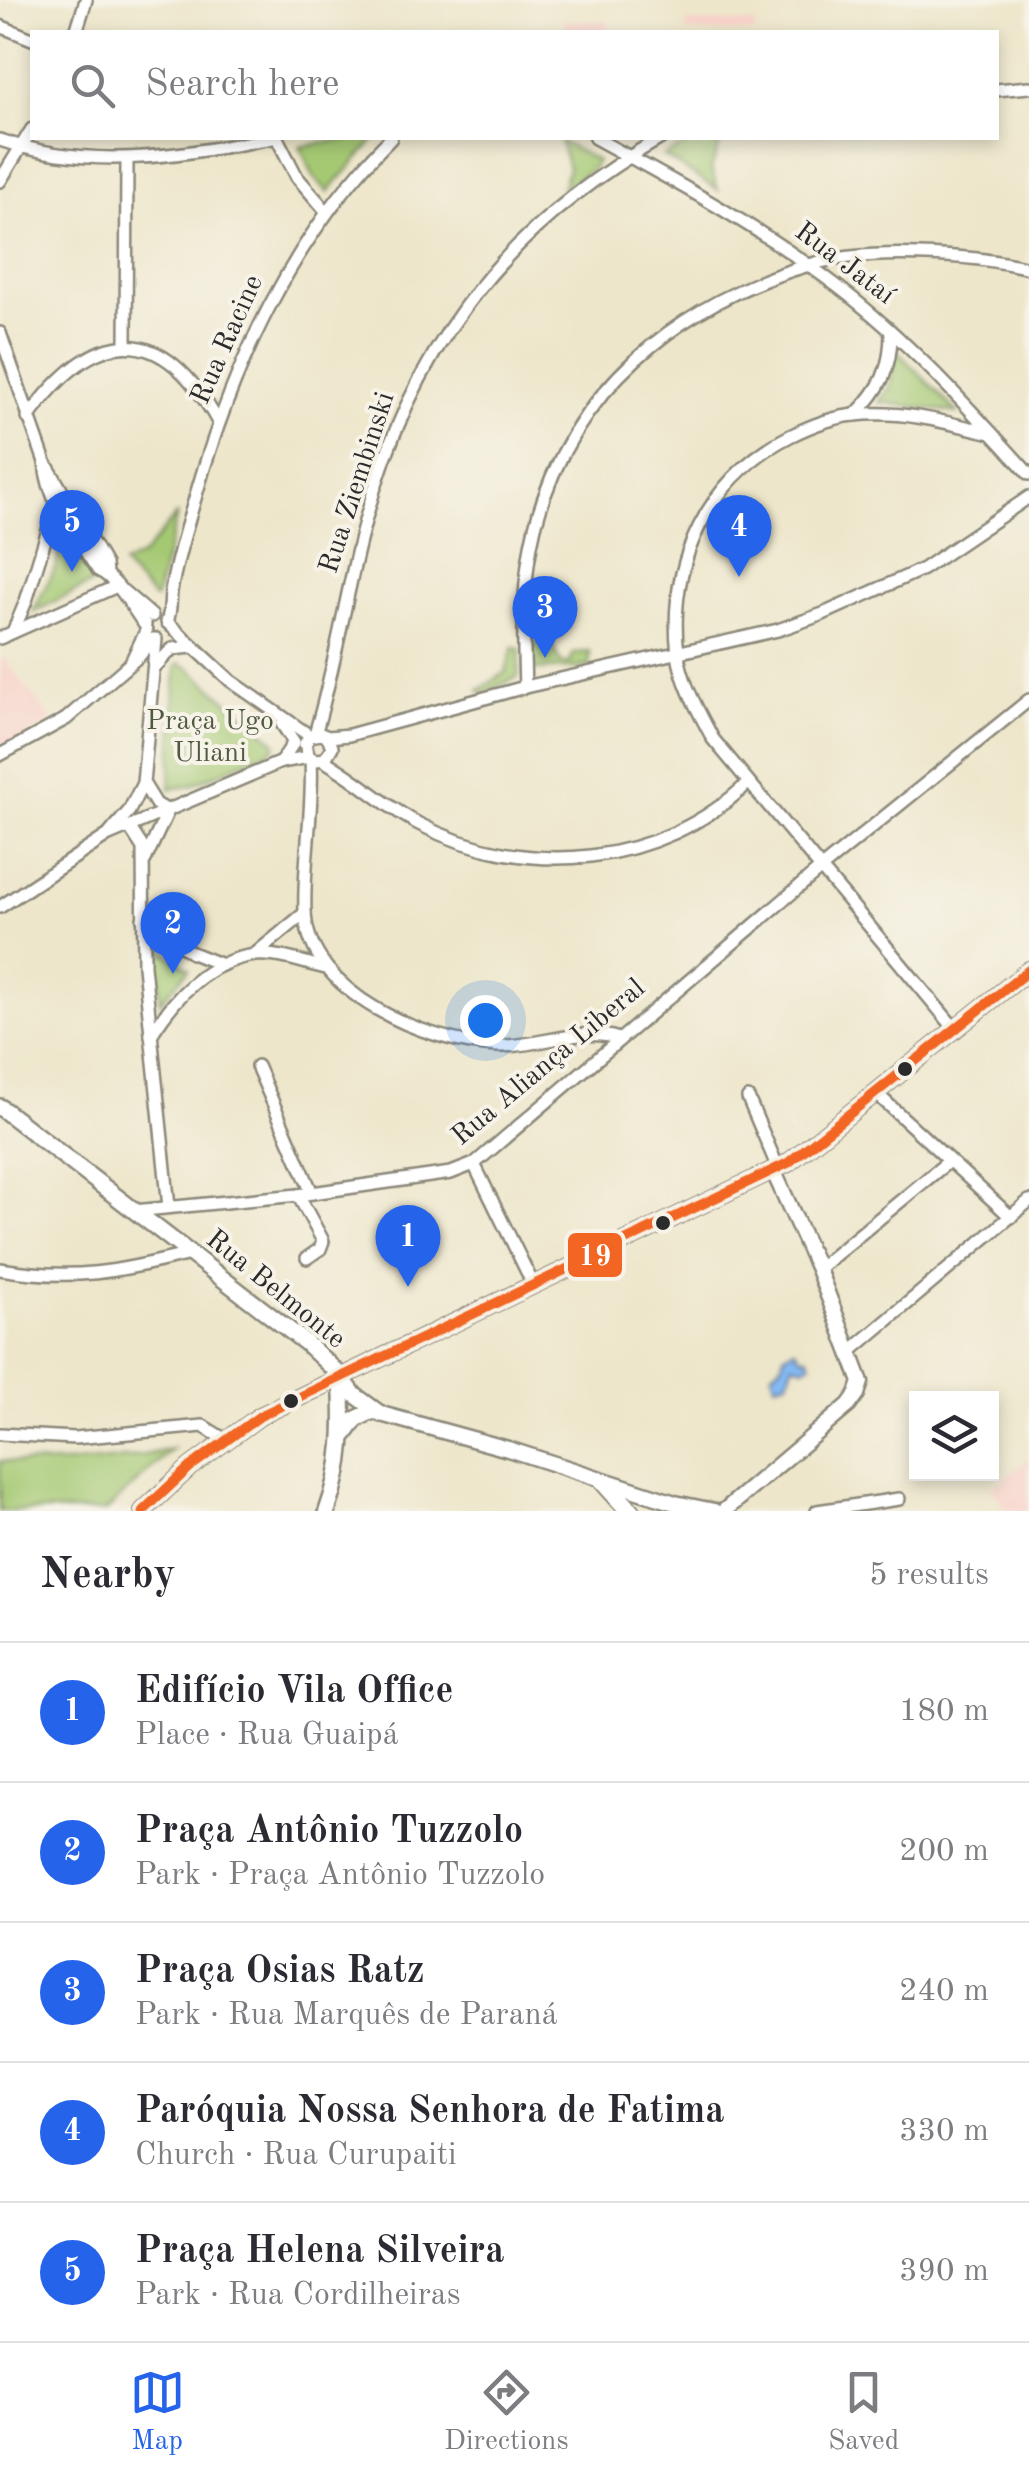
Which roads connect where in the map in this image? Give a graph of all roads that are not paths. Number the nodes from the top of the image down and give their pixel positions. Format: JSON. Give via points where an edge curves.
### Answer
{"nodes":[{"id":1,"x":86,"y":0,"type":"edge"},
{"id":2,"x":0,"y":26,"type":"edge"},
{"id":3,"x":77,"y":30,"type":"edge"},
{"id":4,"x":30,"y":39,"type":"edge"},
{"id":5,"x":1029,"y":87,"type":"edge"},
{"id":6,"x":999,"y":90,"type":"edge"},
{"id":7,"x":30,"y":132,"type":"edge"},
{"id":8,"x":0,"y":140,"type":"edge"},
{"id":9,"x":264,"y":140,"type":"edge"},
{"id":10,"x":276,"y":140,"type":"edge"},
{"id":11,"x":388,"y":140,"type":"edge"},
{"id":12,"x":599,"y":140,"type":"edge"},
{"id":13,"x":657,"y":140,"type":"edge"},
{"id":14,"x":23,"y":148,"type":"junction"},
{"id":15,"x":629,"y":156,"type":"junction"},
{"id":16,"x":126,"y":159,"type":"junction"},
{"id":17,"x":0,"y":181,"type":"edge"},
{"id":18,"x":327,"y":212,"type":"junction"},
{"id":19,"x":808,"y":265,"type":"junction"},
{"id":20,"x":1029,"y":268,"type":"edge"},
{"id":21,"x":891,"y":332,"type":"junction"},
{"id":22,"x":0,"y":333,"type":"edge"},
{"id":23,"x":126,"y":346,"type":"junction"},
{"id":24,"x":855,"y":414,"type":"junction"},
{"id":25,"x":28,"y":418,"type":"junction"},
{"id":26,"x":218,"y":422,"type":"junction"},
{"id":27,"x":992,"y":433,"type":"junction"},
{"id":28,"x":45,"y":462,"type":"junction"},
{"id":29,"x":1029,"y":474,"type":"edge"},
{"id":30,"x":1029,"y":497,"type":"edge"},
{"id":31,"x":57,"y":501,"type":"junction"},
{"id":32,"x":67,"y":524,"type":"junction"},
{"id":33,"x":50,"y":529,"type":"junction"},
{"id":34,"x":113,"y":581,"type":"junction"},
{"id":35,"x":155,"y":626,"type":"junction"},
{"id":36,"x":3,"y":636,"type":"edge"},
{"id":37,"x":192,"y":647,"type":"junction"},
{"id":38,"x":678,"y":654,"type":"junction"},
{"id":39,"x":154,"y":668,"type":"junction"},
{"id":40,"x":525,"y":687,"type":"junction"},
{"id":41,"x":1029,"y":700,"type":"edge"},
{"id":42,"x":270,"y":710,"type":"junction"},
{"id":43,"x":320,"y":747,"type":"junction"},
{"id":44,"x":0,"y":755,"type":"edge"},
{"id":45,"x":281,"y":762,"type":"junction"},
{"id":46,"x":144,"y":783,"type":"junction"},
{"id":47,"x":748,"y":784,"type":"junction"},
{"id":48,"x":168,"y":810,"type":"junction"},
{"id":49,"x":130,"y":828,"type":"junction"},
{"id":50,"x":107,"y":836,"type":"junction"},
{"id":51,"x":143,"y":864,"type":"junction"},
{"id":52,"x":820,"y":869,"type":"junction"},
{"id":53,"x":0,"y":906,"type":"edge"},
{"id":54,"x":305,"y":913,"type":"junction"},
{"id":55,"x":143,"y":919,"type":"junction"},
{"id":56,"x":254,"y":955,"type":"junction"},
{"id":57,"x":222,"y":965,"type":"junction"},
{"id":58,"x":326,"y":968,"type":"junction"},
{"id":59,"x":1029,"y":970,"type":"edge"},
{"id":60,"x":956,"y":1030,"type":"junction"},
{"id":61,"x":151,"y":1035,"type":"junction"},
{"id":62,"x":618,"y":1039,"type":"junction"},
{"id":63,"x":257,"y":1066,"type":"dead end"},
{"id":64,"x":877,"y":1094,"type":"junction"},
{"id":65,"x":748,"y":1098,"type":"dead end"},
{"id":66,"x":0,"y":1107,"type":"edge"},
{"id":67,"x":949,"y":1161,"type":"junction"},
{"id":68,"x":474,"y":1164,"type":"junction"},
{"id":69,"x":776,"y":1169,"type":"junction"},
{"id":70,"x":312,"y":1193,"type":"junction"},
{"id":71,"x":298,"y":1195,"type":"junction"},
{"id":72,"x":1029,"y":1202,"type":"edge"},
{"id":73,"x":169,"y":1208,"type":"junction"},
{"id":74,"x":134,"y":1211,"type":"junction"},
{"id":75,"x":1010,"y":1216,"type":"junction"},
{"id":76,"x":159,"y":1230,"type":"junction"},
{"id":77,"x":190,"y":1254,"type":"junction"},
{"id":78,"x":307,"y":1258,"type":"dead end"},
{"id":79,"x":818,"y":1269,"type":"junction"},
{"id":80,"x":0,"y":1270,"type":"edge"},
{"id":81,"x":533,"y":1284,"type":"junction"},
{"id":82,"x":851,"y":1352,"type":"junction"},
{"id":83,"x":341,"y":1376,"type":"junction"},
{"id":84,"x":381,"y":1414,"type":"junction"},
{"id":85,"x":0,"y":1434,"type":"edge"},
{"id":86,"x":345,"y":1434,"type":"junction"},
{"id":87,"x":224,"y":1439,"type":"junction"},
{"id":88,"x":604,"y":1482,"type":"junction"},
{"id":89,"x":898,"y":1499,"type":"dead end"},
{"id":90,"x":742,"y":1505,"type":"edge"},
{"id":91,"x":143,"y":1511,"type":"edge"},
{"id":92,"x":328,"y":1511,"type":"edge"},
{"id":93,"x":630,"y":1511,"type":"edge"},
{"id":94,"x":714,"y":1511,"type":"edge"},
{"id":95,"x":724,"y":1511,"type":"edge"},
{"id":96,"x":816,"y":1511,"type":"edge"}],
"edges":[{"from":1,"to":3,"type":"street"},
{"from":2,"to":4,"type":"street"},
{"from":5,"to":6,"type":"street"},
{"from":7,"to":14,"type":"street"},
{"from":8,"to":14,"type":"street"},
{"from":9,"to":16,"type":"street"},
{"from":10,"to":18,"type":"street"},
{"from":11,"to":18,"type":"street","name":"Rua Racine"},
{"from":12,"to":15,"type":"street","name":"Rua Jataí"},
{"from":13,"to":15,"type":"street","name":"Rua Ziembinski"},
{"from":14,"to":16,"type":"street"},
{"from":14,"to":17,"type":"street"},
{"from":15,"to":19,"type":"street","name":"Rua Jataí"},
{"from":15,"to":43,"type":"street","name":"Rua Ziembinski","via":[[506,256],[434,351],[396,428],[361,536]]},
{"from":16,"to":23,"type":"street"},
{"from":18,"to":26,"type":"street","name":"Rua Racine","via":[[267,308]]},
{"from":19,"to":20,"type":"street","via":[[906,256]]},
{"from":19,"to":21,"type":"street","name":"Rua Jataí"},
{"from":19,"to":40,"type":"street","via":[[712,304],[663,334],[621,372],[578,430],[534,529]]},
{"from":21,"to":24,"type":"street","via":[[888,370]]},
{"from":21,"to":27,"type":"street","name":"Rua Jataí"},
{"from":22,"to":25,"type":"street"},
{"from":23,"to":25,"type":"street","via":[[84,359]]},
{"from":23,"to":26,"type":"street","via":[[164,355],[180,367]]},
{"from":24,"to":27,"type":"street","via":[[900,414]]},
{"from":24,"to":38,"type":"street","via":[[768,447],[714,499],[697,526],[677,590]]},
{"from":25,"to":28,"type":"street"},
{"from":26,"to":35,"type":"street","name":"Rua Racine","via":[[171,593]]},
{"from":27,"to":29,"type":"street","name":"Rua Jataí"},
{"from":28,"to":31,"type":"street"},
{"from":28,"to":34,"type":"street"},
{"from":30,"to":38,"type":"street","via":[[923,569],[875,593],[778,630]]},
{"from":31,"to":32,"type":"street"},
{"from":31,"to":33,"type":"street"},
{"from":32,"to":33,"type":"street"},
{"from":32,"to":34,"type":"street"},
{"from":33,"to":36,"type":"street"},
{"from":34,"to":35,"type":"street"},
{"from":34,"to":36,"type":"street"},
{"from":35,"to":37,"type":"street"},
{"from":35,"to":39,"type":"street","name":"Rua Racine"},
{"from":35,"to":44,"type":"street","via":[[131,662],[66,720]]},
{"from":37,"to":39,"type":"street","via":[[172,649]]},
{"from":37,"to":42,"type":"street"},
{"from":38,"to":40,"type":"street"},
{"from":38,"to":47,"type":"street","via":[[713,739]]},
{"from":39,"to":46,"type":"street","name":"Rua Racine"},
{"from":40,"to":43,"type":"street"},
{"from":41,"to":52,"type":"street","name":"Rua Aliança Liberal"},
{"from":42,"to":43,"type":"street"},
{"from":42,"to":45,"type":"street","via":[[293,738]]},
{"from":43,"to":45,"type":"street"},
{"from":43,"to":47,"type":"street","via":[[390,808],[462,844],[561,859],[605,856],[668,837]]},
{"from":43,"to":54,"type":"street","name":"Rua Ziembinski"},
{"from":45,"to":48,"type":"street"},
{"from":46,"to":48,"type":"street"},
{"from":46,"to":50,"type":"street","name":"Rua Racine"},
{"from":47,"to":52,"type":"street"},
{"from":48,"to":49,"type":"street"},
{"from":48,"to":51,"type":"street"},
{"from":49,"to":50,"type":"street"},
{"from":49,"to":51,"type":"street","via":[[141,843]]},
{"from":50,"to":53,"type":"street"},
{"from":51,"to":55,"type":"street"},
{"from":52,"to":60,"type":"street"},
{"from":52,"to":62,"type":"street","name":"Rua Aliança Liberal"},
{"from":54,"to":56,"type":"street"},
{"from":54,"to":58,"type":"street"},
{"from":55,"to":57,"type":"street"},
{"from":55,"to":61,"type":"street"},
{"from":56,"to":57,"type":"street"},
{"from":56,"to":58,"type":"street"},
{"from":57,"to":61,"type":"street","via":[[177,998]]},
{"from":58,"to":62,"type":"street","via":[[373,1006],[469,1043],[524,1044],[600,1032]]},
{"from":59,"to":60,"type":"main road"},
{"from":60,"to":64,"type":"main road"},
{"from":61,"to":73,"type":"street"},
{"from":62,"to":68,"type":"street","name":"Rua Aliança Liberal"},
{"from":63,"to":70,"type":"street"},
{"from":64,"to":67,"type":"street"},
{"from":64,"to":69,"type":"main road"},
{"from":65,"to":69,"type":"street"},
{"from":66,"to":74,"type":"main road","name":"Rua Belmonte"},
{"from":67,"to":75,"type":"street"},
{"from":67,"to":79,"type":"street"},
{"from":68,"to":70,"type":"street","name":"Rua Aliança Liberal"},
{"from":68,"to":81,"type":"street"},
{"from":69,"to":79,"type":"street"},
{"from":69,"to":81,"type":"main road"},
{"from":70,"to":71,"type":"street","name":"Rua Aliança Liberal"},
{"from":71,"to":73,"type":"street","name":"Rua Aliança Liberal"},
{"from":71,"to":78,"type":"street","via":[[323,1241]]},
{"from":72,"to":75,"type":"street"},
{"from":73,"to":74,"type":"street","name":"Rua Aliança Liberal"},
{"from":73,"to":76,"type":"street"},
{"from":74,"to":76,"type":"main road","name":"Rua Belmonte"},
{"from":75,"to":82,"type":"street"},
{"from":76,"to":77,"type":"main road","name":"Rua Belmonte"},
{"from":77,"to":80,"type":"street","via":[[81,1276]]},
{"from":77,"to":83,"type":"main road","name":"Rua Belmonte"},
{"from":79,"to":82,"type":"street"},
{"from":81,"to":83,"type":"main road"},
{"from":82,"to":90,"type":"street","via":[[858,1394]]},
{"from":83,"to":84,"type":"street","name":"Rua Belmonte"},
{"from":83,"to":86,"type":"main road"},
{"from":83,"to":87,"type":"main road"},
{"from":84,"to":86,"type":"main road","via":[[364,1414]]},
{"from":84,"to":88,"type":"street","name":"Rua Belmonte"},
{"from":85,"to":87,"type":"street","via":[[75,1438],[203,1426]]},
{"from":86,"to":92,"type":"main road"},
{"from":87,"to":91,"type":"main road"},
{"from":88,"to":93,"type":"main road"},
{"from":88,"to":94,"type":"street","name":"Rua Belmonte"},
{"from":89,"to":96,"type":"street"},
{"from":90,"to":95,"type":"street"}]}
